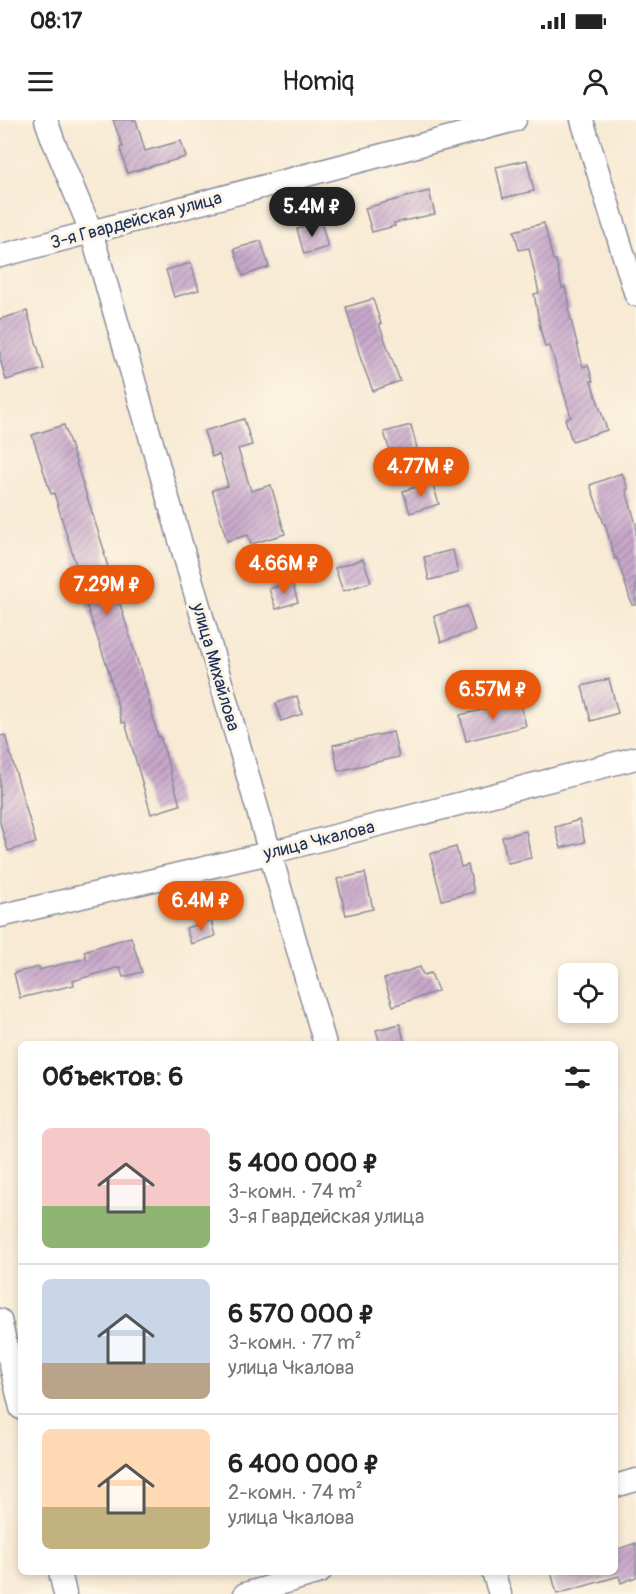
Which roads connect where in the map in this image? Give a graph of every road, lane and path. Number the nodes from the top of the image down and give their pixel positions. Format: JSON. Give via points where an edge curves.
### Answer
{"nodes":[{"id":1,"x":46,"y":120,"type":"edge"},
{"id":2,"x":515,"y":120,"type":"edge"},
{"id":3,"x":582,"y":120,"type":"edge"},
{"id":4,"x":91,"y":231,"type":"junction"},
{"id":5,"x":0,"y":256,"type":"edge"},
{"id":6,"x":636,"y":295,"type":"edge"},
{"id":7,"x":636,"y":758,"type":"edge"},
{"id":8,"x":269,"y":853,"type":"junction"},
{"id":9,"x":0,"y":916,"type":"edge"},
{"id":10,"x":324,"y":1041,"type":"edge"},
{"id":11,"x":0,"y":1320,"type":"edge"},
{"id":12,"x":18,"y":1395,"type":"edge"},
{"id":13,"x":636,"y":1480,"type":"edge"},
{"id":14,"x":618,"y":1485,"type":"edge"},
{"id":15,"x":61,"y":1575,"type":"edge"},
{"id":16,"x":310,"y":1575,"type":"edge"},
{"id":17,"x":494,"y":1575,"type":"edge"},
{"id":18,"x":65,"y":1594,"type":"edge"},
{"id":19,"x":245,"y":1594,"type":"edge"},
{"id":20,"x":500,"y":1594,"type":"edge"}],
"edges":[{"from":1,"to":4,"type":"street","name":"улица Михайлова"},
{"from":2,"to":4,"type":"street","name":"3-я Гвардейская улица"},
{"from":3,"to":6,"type":"street"},
{"from":4,"to":5,"type":"street","name":"3-я Гвардейская улица"},
{"from":4,"to":8,"type":"street","name":"улица Михайлова"},
{"from":7,"to":8,"type":"street","name":"улица Чкалова"},
{"from":8,"to":9,"type":"street","name":"улица Чкалова"},
{"from":8,"to":10,"type":"street","name":"улица Михайлова"},
{"from":11,"to":12,"type":"street"},
{"from":13,"to":14,"type":"street"},
{"from":15,"to":18,"type":"street"},
{"from":16,"to":19,"type":"street"},
{"from":17,"to":20,"type":"street"}]}
